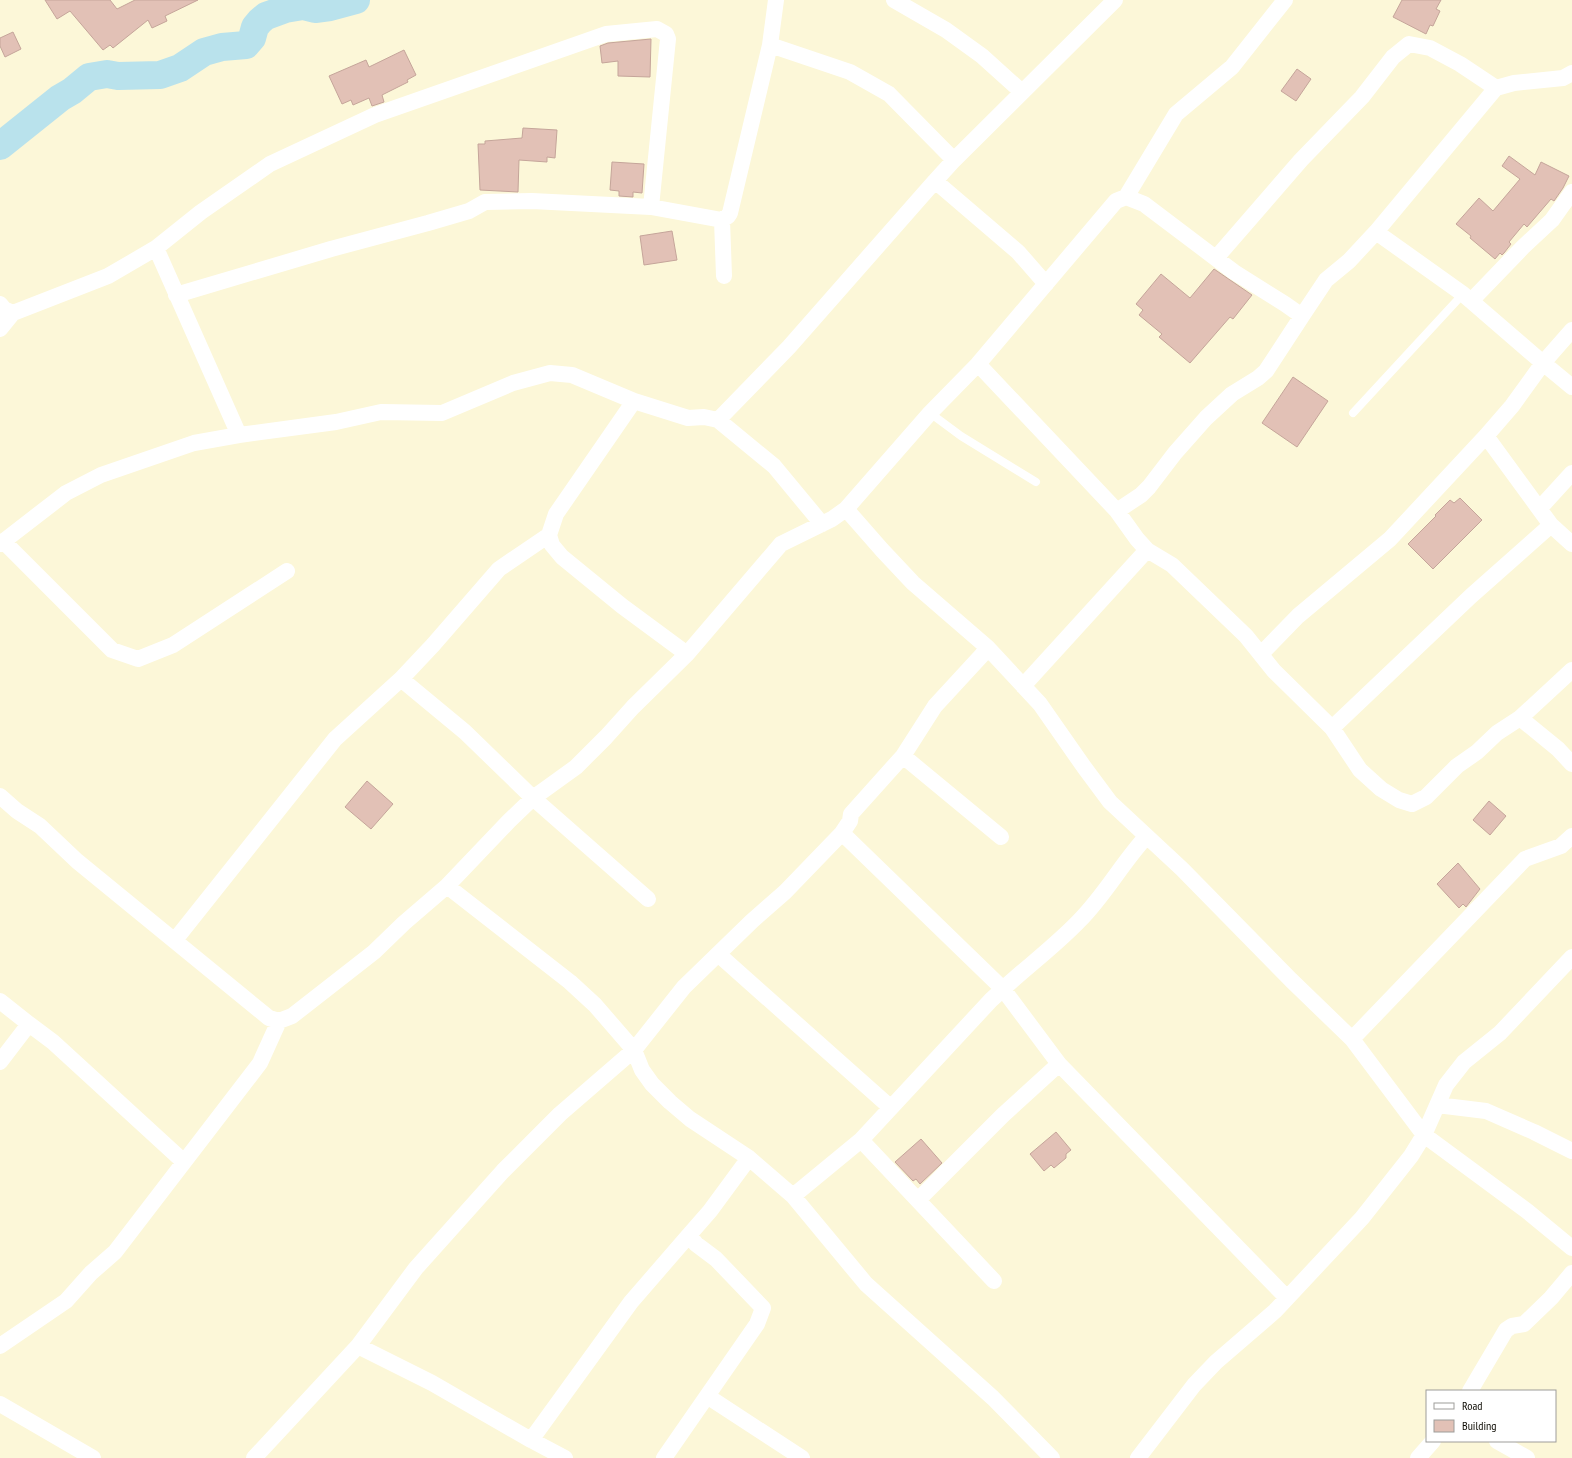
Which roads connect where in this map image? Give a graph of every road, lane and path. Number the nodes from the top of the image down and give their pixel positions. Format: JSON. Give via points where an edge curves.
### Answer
{"nodes":[{"id":1,"x":776,"y":0,"type":"edge"},
{"id":2,"x":894,"y":0,"type":"edge"},
{"id":3,"x":1115,"y":0,"type":"edge"},
{"id":4,"x":1285,"y":0,"type":"edge"},
{"id":5,"x":770,"y":45,"type":"junction"},
{"id":6,"x":1572,"y":73,"type":"edge"},
{"id":7,"x":1496,"y":88,"type":"junction"},
{"id":8,"x":1022,"y":92,"type":"junction"},
{"id":9,"x":954,"y":160,"type":"junction"},
{"id":10,"x":935,"y":181,"type":"junction"},
{"id":11,"x":1572,"y":192,"type":"edge"},
{"id":12,"x":1126,"y":197,"type":"junction"},
{"id":13,"x":651,"y":207,"type":"junction"},
{"id":14,"x":722,"y":220,"type":"junction"},
{"id":15,"x":1376,"y":232,"type":"junction"},
{"id":16,"x":156,"y":248,"type":"junction"},
{"id":17,"x":1216,"y":258,"type":"junction"},
{"id":18,"x":724,"y":276,"type":"dead end"},
{"id":19,"x":1046,"y":284,"type":"junction"},
{"id":20,"x":176,"y":295,"type":"junction"},
{"id":21,"x":1467,"y":298,"type":"junction"},
{"id":22,"x":0,"y":304,"type":"edge"},
{"id":23,"x":14,"y":313,"type":"junction"},
{"id":24,"x":1302,"y":316,"type":"junction"},
{"id":25,"x":0,"y":328,"type":"edge"},
{"id":26,"x":1572,"y":330,"type":"edge"},
{"id":27,"x":1543,"y":363,"type":"junction"},
{"id":28,"x":978,"y":364,"type":"junction"},
{"id":29,"x":1572,"y":387,"type":"edge"},
{"id":30,"x":634,"y":401,"type":"junction"},
{"id":31,"x":930,"y":413,"type":"junction"},
{"id":32,"x":1353,"y":413,"type":"dead end"},
{"id":33,"x":718,"y":420,"type":"junction"},
{"id":34,"x":239,"y":435,"type":"junction"},
{"id":35,"x":1486,"y":436,"type":"junction"},
{"id":36,"x":1572,"y":473,"type":"edge"},
{"id":37,"x":1036,"y":482,"type":"dead end"},
{"id":38,"x":846,"y":508,"type":"junction"},
{"id":39,"x":1540,"y":508,"type":"junction"},
{"id":40,"x":1117,"y":511,"type":"junction"},
{"id":41,"x":822,"y":524,"type":"junction"},
{"id":42,"x":1551,"y":525,"type":"junction"},
{"id":43,"x":549,"y":535,"type":"junction"},
{"id":44,"x":2,"y":542,"type":"edge"},
{"id":45,"x":1572,"y":544,"type":"edge"},
{"id":46,"x":1147,"y":550,"type":"junction"},
{"id":47,"x":287,"y":571,"type":"dead end"},
{"id":48,"x":987,"y":647,"type":"junction"},
{"id":49,"x":687,"y":654,"type":"junction"},
{"id":50,"x":1261,"y":654,"type":"junction"},
{"id":51,"x":1572,"y":670,"type":"edge"},
{"id":52,"x":401,"y":679,"type":"junction"},
{"id":53,"x":1023,"y":686,"type":"junction"},
{"id":54,"x":1520,"y":718,"type":"junction"},
{"id":55,"x":1332,"y":728,"type":"junction"},
{"id":56,"x":903,"y":756,"type":"junction"},
{"id":57,"x":1572,"y":764,"type":"edge"},
{"id":58,"x":0,"y":796,"type":"edge"},
{"id":59,"x":533,"y":798,"type":"junction"},
{"id":60,"x":842,"y":833,"type":"junction"},
{"id":61,"x":1001,"y":836,"type":"dead end"},
{"id":62,"x":1572,"y":836,"type":"edge"},
{"id":63,"x":1146,"y":837,"type":"junction"},
{"id":64,"x":447,"y":886,"type":"junction"},
{"id":65,"x":648,"y":899,"type":"dead end"},
{"id":66,"x":174,"y":940,"type":"junction"},
{"id":67,"x":718,"y":954,"type":"junction"},
{"id":68,"x":1572,"y":957,"type":"edge"},
{"id":69,"x":1003,"y":989,"type":"junction"},
{"id":70,"x":0,"y":1000,"type":"edge"},
{"id":71,"x":279,"y":1021,"type":"junction"},
{"id":72,"x":29,"y":1024,"type":"junction"},
{"id":73,"x":1352,"y":1039,"type":"junction"},
{"id":74,"x":634,"y":1050,"type":"junction"},
{"id":75,"x":0,"y":1062,"type":"edge"},
{"id":76,"x":1059,"y":1064,"type":"junction"},
{"id":77,"x":1437,"y":1105,"type":"junction"},
{"id":78,"x":890,"y":1107,"type":"junction"},
{"id":79,"x":1424,"y":1135,"type":"junction"},
{"id":80,"x":861,"y":1140,"type":"junction"},
{"id":81,"x":1572,"y":1151,"type":"edge"},
{"id":82,"x":748,"y":1158,"type":"junction"},
{"id":83,"x":184,"y":1162,"type":"junction"},
{"id":84,"x":792,"y":1196,"type":"junction"},
{"id":85,"x":918,"y":1200,"type":"junction"},
{"id":86,"x":689,"y":1235,"type":"junction"},
{"id":87,"x":1572,"y":1248,"type":"edge"},
{"id":88,"x":1572,"y":1273,"type":"edge"},
{"id":89,"x":994,"y":1281,"type":"dead end"},
{"id":90,"x":1287,"y":1298,"type":"junction"},
{"id":91,"x":0,"y":1346,"type":"edge"},
{"id":92,"x":358,"y":1346,"type":"junction"},
{"id":93,"x":1471,"y":1390,"type":"edge"},
{"id":94,"x":707,"y":1396,"type":"junction"},
{"id":95,"x":0,"y":1404,"type":"edge"},
{"id":96,"x":531,"y":1440,"type":"junction"},
{"id":97,"x":1432,"y":1442,"type":"edge"},
{"id":98,"x":1499,"y":1442,"type":"edge"},
{"id":99,"x":93,"y":1458,"type":"edge"},
{"id":100,"x":254,"y":1458,"type":"edge"},
{"id":101,"x":565,"y":1458,"type":"edge"},
{"id":102,"x":664,"y":1458,"type":"edge"},
{"id":103,"x":802,"y":1458,"type":"edge"},
{"id":104,"x":1052,"y":1458,"type":"edge"},
{"id":105,"x":1138,"y":1458,"type":"edge"},
{"id":106,"x":1418,"y":1458,"type":"edge"},
{"id":107,"x":1527,"y":1458,"type":"edge"}],
"edges":[{"from":1,"to":5,"type":"street"},
{"from":2,"to":8,"type":"street","via":[[952,34],[982,56]]},
{"from":3,"to":8,"type":"street"},
{"from":4,"to":12,"type":"street","via":[[1232,67],[1176,114]]},
{"from":5,"to":9,"type":"street","via":[[850,72],[889,94]]},
{"from":5,"to":14,"type":"street","via":[[730,213]]},
{"from":6,"to":7,"type":"street","via":[[1563,78],[1514,83]]},
{"from":7,"to":15,"type":"street"},
{"from":7,"to":17,"type":"street","via":[[1430,48],[1409,44],[1393,57],[1362,97],[1302,160]]},
{"from":8,"to":9,"type":"street"},
{"from":9,"to":10,"type":"street"},
{"from":10,"to":19,"type":"street","via":[[1018,252]]},
{"from":10,"to":33,"type":"street","via":[[789,347]]},
{"from":11,"to":21,"type":"street","via":[[1552,220]]},
{"from":12,"to":17,"type":"street","via":[[1144,204]]},
{"from":12,"to":19,"type":"street","via":[[1116,201]]},
{"from":13,"to":14,"type":"street"},
{"from":13,"to":16,"type":"street","via":[[668,39],[666,34],[657,29],[606,34],[375,115],[270,164],[201,212]]},
{"from":13,"to":20,"type":"street","via":[[532,201],[485,202],[469,211]]},
{"from":14,"to":18,"type":"street"},
{"from":15,"to":21,"type":"street"},
{"from":15,"to":24,"type":"street","via":[[1326,280]]},
{"from":16,"to":20,"type":"street"},
{"from":16,"to":23,"type":"street","via":[[108,276]]},
{"from":17,"to":24,"type":"street"},
{"from":19,"to":28,"type":"street"},
{"from":20,"to":34,"type":"street"},
{"from":21,"to":27,"type":"street"},
{"from":21,"to":32,"type":"lane"},
{"from":22,"to":23,"type":"street","via":[[4,309]]},
{"from":23,"to":25,"type":"street"},
{"from":24,"to":40,"type":"street","via":[[1266,370],[1232,394],[1206,418],[1149,487]]},
{"from":26,"to":27,"type":"street"},
{"from":27,"to":29,"type":"street"},
{"from":27,"to":35,"type":"street","via":[[1512,406]]},
{"from":28,"to":31,"type":"street"},
{"from":28,"to":40,"type":"street"},
{"from":30,"to":33,"type":"street","via":[[688,418],[704,417]]},
{"from":30,"to":34,"type":"street","via":[[572,375],[550,373],[513,384],[442,413],[381,412],[336,422]]},
{"from":30,"to":43,"type":"street","via":[[556,514]]},
{"from":31,"to":37,"type":"lane","via":[[961,436]]},
{"from":31,"to":38,"type":"street"},
{"from":33,"to":41,"type":"street","via":[[774,466]]},
{"from":34,"to":44,"type":"street","via":[[194,443],[101,475],[66,493]]},
{"from":35,"to":39,"type":"street"},
{"from":35,"to":50,"type":"street","via":[[1390,539],[1298,616]]},
{"from":36,"to":39,"type":"street"},
{"from":38,"to":41,"type":"street"},
{"from":38,"to":48,"type":"street","via":[[913,583]]},
{"from":39,"to":42,"type":"street"},
{"from":40,"to":46,"type":"street"},
{"from":41,"to":49,"type":"street","via":[[781,544]]},
{"from":42,"to":45,"type":"street"},
{"from":42,"to":55,"type":"street","via":[[1471,596]]},
{"from":43,"to":49,"type":"street","via":[[552,545],[562,557]]},
{"from":43,"to":52,"type":"street","via":[[499,569]]},
{"from":44,"to":47,"type":"street","via":[[112,650],[138,659],[173,645]]},
{"from":46,"to":50,"type":"street","via":[[1172,565],[1246,636]]},
{"from":46,"to":53,"type":"street"},
{"from":48,"to":53,"type":"street"},
{"from":48,"to":56,"type":"street","via":[[935,706]]},
{"from":49,"to":59,"type":"street","via":[[576,767]]},
{"from":50,"to":55,"type":"street","via":[[1274,671]]},
{"from":51,"to":54,"type":"street"},
{"from":52,"to":59,"type":"street","via":[[465,732]]},
{"from":52,"to":66,"type":"street","via":[[335,739]]},
{"from":53,"to":63,"type":"street","via":[[1040,704],[1110,802]]},
{"from":54,"to":55,"type":"street","via":[[1497,733],[1457,766],[1426,797],[1412,804],[1399,800],[1381,789],[1360,770]]},
{"from":54,"to":57,"type":"street"},
{"from":56,"to":60,"type":"street","via":[[851,814],[850,821]]},
{"from":56,"to":61,"type":"street"},
{"from":58,"to":66,"type":"street","via":[[40,826],[77,861]]},
{"from":59,"to":64,"type":"street"},
{"from":59,"to":65,"type":"street"},
{"from":60,"to":67,"type":"street","via":[[785,892]]},
{"from":60,"to":69,"type":"street"},
{"from":62,"to":73,"type":"street","via":[[1561,846],[1525,859]]},
{"from":63,"to":69,"type":"street","via":[[1079,921]]},
{"from":63,"to":73,"type":"street","via":[[1182,869]]},
{"from":64,"to":71,"type":"street","via":[[374,952],[292,1016]]},
{"from":64,"to":74,"type":"street","via":[[570,982],[595,1005]]},
{"from":66,"to":71,"type":"street","via":[[268,1018]]},
{"from":67,"to":74,"type":"street","via":[[684,987]]},
{"from":67,"to":78,"type":"street"},
{"from":68,"to":77,"type":"street","via":[[1500,1033],[1464,1062],[1446,1085]]},
{"from":69,"to":76,"type":"street"},
{"from":69,"to":78,"type":"street"},
{"from":70,"to":72,"type":"street"},
{"from":71,"to":83,"type":"street","via":[[260,1063]]},
{"from":72,"to":75,"type":"street"},
{"from":72,"to":83,"type":"street","via":[[64,1051]]},
{"from":73,"to":79,"type":"street"},
{"from":74,"to":82,"type":"street","via":[[642,1070],[670,1102],[690,1119]]},
{"from":74,"to":92,"type":"street","via":[[560,1114],[503,1171],[416,1268]]},
{"from":76,"to":85,"type":"street","via":[[1003,1114]]},
{"from":76,"to":90,"type":"street"},
{"from":77,"to":79,"type":"street"},
{"from":77,"to":81,"type":"street","via":[[1486,1111]]},
{"from":78,"to":80,"type":"street"},
{"from":79,"to":87,"type":"street","via":[[1527,1211]]},
{"from":79,"to":90,"type":"street","via":[[1411,1156],[1362,1218]]},
{"from":80,"to":84,"type":"street"},
{"from":80,"to":85,"type":"street"},
{"from":82,"to":84,"type":"street"},
{"from":82,"to":86,"type":"street","via":[[710,1211]]},
{"from":83,"to":91,"type":"street","via":[[115,1252],[91,1273],[66,1301]]},
{"from":84,"to":104,"type":"street","via":[[866,1284],[993,1398]]},
{"from":85,"to":89,"type":"street"},
{"from":86,"to":94,"type":"street","via":[[763,1308],[757,1324]]},
{"from":86,"to":96,"type":"street","via":[[631,1302]]},
{"from":88,"to":93,"type":"street","via":[[1524,1324],[1506,1330]]},
{"from":90,"to":105,"type":"street","via":[[1194,1385]]},
{"from":92,"to":96,"type":"street","via":[[432,1383]]},
{"from":92,"to":100,"type":"street"},
{"from":94,"to":102,"type":"street"},
{"from":94,"to":103,"type":"street"},
{"from":95,"to":99,"type":"street"},
{"from":96,"to":101,"type":"street"},
{"from":97,"to":106,"type":"street"},
{"from":98,"to":107,"type":"street"}]}
